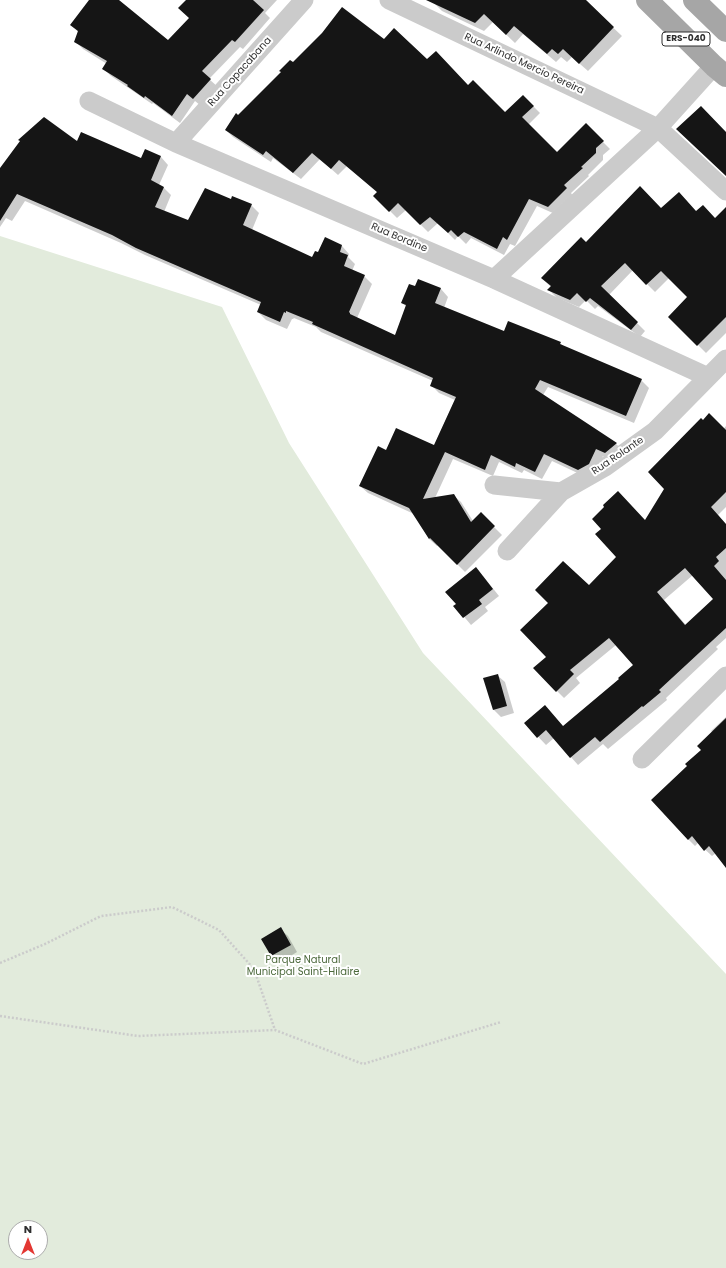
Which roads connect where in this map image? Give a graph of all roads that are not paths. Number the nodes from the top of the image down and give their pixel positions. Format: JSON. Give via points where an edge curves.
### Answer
{"nodes":[{"id":1,"x":304,"y":0,"type":"edge"},
{"id":2,"x":389,"y":0,"type":"edge"},
{"id":3,"x":648,"y":0,"type":"edge"},
{"id":4,"x":694,"y":0,"type":"edge"},
{"id":5,"x":726,"y":32,"type":"edge"},
{"id":6,"x":720,"y":71,"type":"edge"},
{"id":7,"x":89,"y":101,"type":"dead end"},
{"id":8,"x":658,"y":128,"type":"junction"},
{"id":9,"x":176,"y":143,"type":"junction"},
{"id":10,"x":726,"y":191,"type":"edge"},
{"id":11,"x":494,"y":279,"type":"junction"},
{"id":12,"x":726,"y":359,"type":"edge"},
{"id":13,"x":708,"y":377,"type":"junction"},
{"id":14,"x":494,"y":485,"type":"dead end"},
{"id":15,"x":561,"y":492,"type":"junction"},
{"id":16,"x":507,"y":550,"type":"dead end"},
{"id":17,"x":726,"y":676,"type":"edge"},
{"id":18,"x":642,"y":759,"type":"dead end"}],
"edges":[{"from":1,"to":9,"type":"street","name":"Rua Copacabana"},
{"from":2,"to":8,"type":"street","name":"Rua Arlindo Mercio Pereira"},
{"from":3,"to":6,"type":"main road","number":"ERS-040"},
{"from":4,"to":5,"type":"main road","number":"ERS-040"},
{"from":6,"to":8,"type":"street"},
{"from":7,"to":9,"type":"street","name":"Rua Bordine"},
{"from":8,"to":10,"type":"street","name":"Rua Arlindo Mercio Pereira"},
{"from":8,"to":11,"type":"street"},
{"from":9,"to":11,"type":"street","name":"Rua Bordine"},
{"from":11,"to":13,"type":"street","name":"Rua Bordine"},
{"from":12,"to":13,"type":"street","name":"Rua Rolante"},
{"from":13,"to":15,"type":"street","name":"Rua Rolante","via":[[655,430],[605,466]]},
{"from":14,"to":15,"type":"street"},
{"from":15,"to":16,"type":"street","name":"Rua Rolante"},
{"from":17,"to":18,"type":"street"}]}
